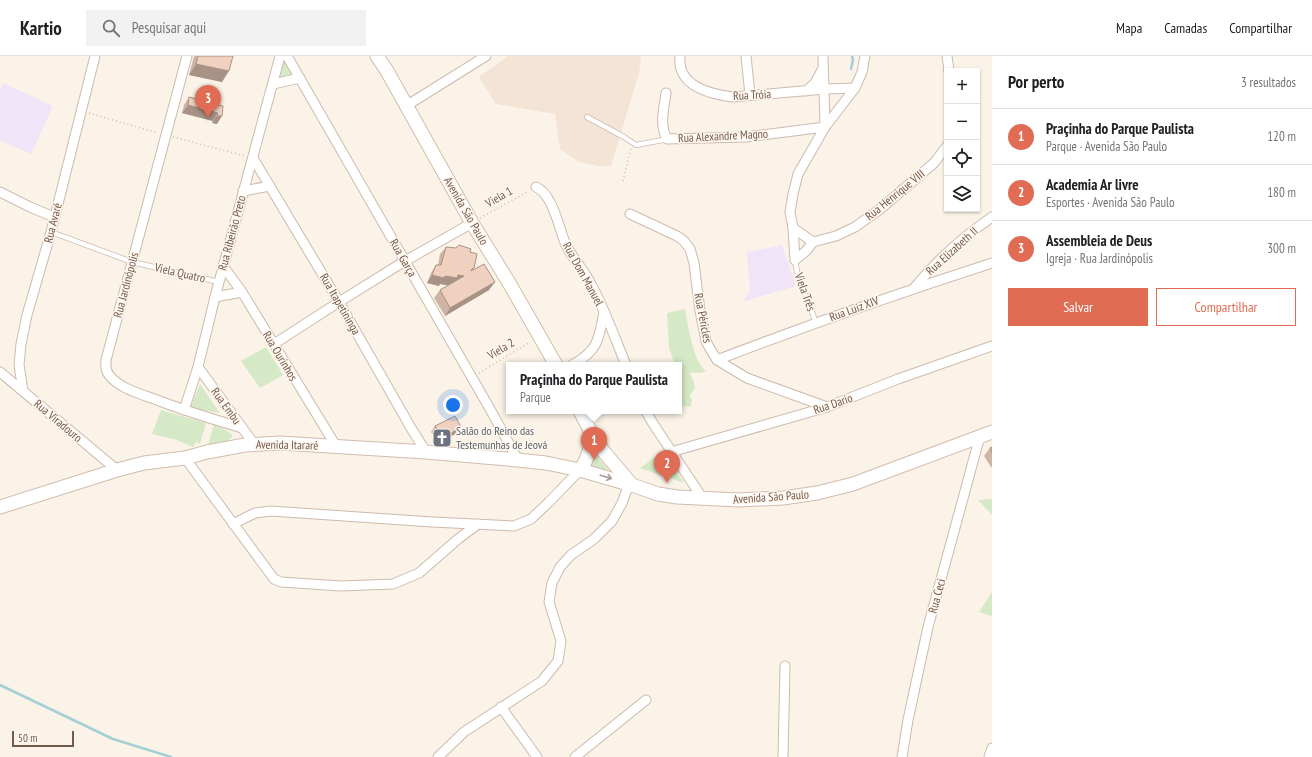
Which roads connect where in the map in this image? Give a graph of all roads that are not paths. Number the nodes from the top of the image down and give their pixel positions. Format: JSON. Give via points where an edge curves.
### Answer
{"nodes":[{"id":1,"x":95,"y":56,"type":"edge"},
{"id":2,"x":187,"y":56,"type":"edge"},
{"id":3,"x":280,"y":56,"type":"edge"},
{"id":4,"x":287,"y":56,"type":"edge"},
{"id":5,"x":377,"y":56,"type":"edge"},
{"id":6,"x":486,"y":56,"type":"edge"},
{"id":7,"x":680,"y":56,"type":"edge"},
{"id":8,"x":746,"y":56,"type":"edge"},
{"id":9,"x":823,"y":56,"type":"edge"},
{"id":10,"x":865,"y":56,"type":"edge"},
{"id":11,"x":947,"y":56,"type":"edge"},
{"id":12,"x":823,"y":66,"type":"junction"},
{"id":13,"x":949,"y":68,"type":"edge"},
{"id":14,"x":300,"y":78,"type":"junction"},
{"id":15,"x":273,"y":84,"type":"junction"},
{"id":16,"x":855,"y":88,"type":"junction"},
{"id":17,"x":825,"y":89,"type":"junction"},
{"id":18,"x":804,"y":92,"type":"junction"},
{"id":19,"x":666,"y":93,"type":"dead end"},
{"id":20,"x":750,"y":95,"type":"junction"},
{"id":21,"x":406,"y":106,"type":"junction"},
{"id":22,"x":587,"y":117,"type":"dead end"},
{"id":23,"x":825,"y":127,"type":"junction"},
{"id":24,"x":668,"y":139,"type":"junction"},
{"id":25,"x":944,"y":150,"type":"edge"},
{"id":26,"x":253,"y":158,"type":"junction"},
{"id":27,"x":270,"y":186,"type":"junction"},
{"id":28,"x":536,"y":187,"type":"road end"},
{"id":29,"x":0,"y":192,"type":"edge"},
{"id":30,"x":244,"y":192,"type":"junction"},
{"id":31,"x":630,"y":214,"type":"dead end"},
{"id":32,"x":54,"y":216,"type":"junction"},
{"id":33,"x":992,"y":217,"type":"edge"},
{"id":34,"x":472,"y":223,"type":"junction"},
{"id":35,"x":793,"y":228,"type":"junction"},
{"id":36,"x":51,"y":232,"type":"junction"},
{"id":37,"x":813,"y":242,"type":"junction"},
{"id":38,"x":795,"y":260,"type":"junction"},
{"id":39,"x":405,"y":261,"type":"junction"},
{"id":40,"x":132,"y":262,"type":"junction"},
{"id":41,"x":992,"y":263,"type":"edge"},
{"id":42,"x":223,"y":266,"type":"junction"},
{"id":43,"x":219,"y":282,"type":"junction"},
{"id":44,"x":914,"y":288,"type":"junction"},
{"id":45,"x":242,"y":292,"type":"junction"},
{"id":46,"x":215,"y":297,"type":"junction"},
{"id":47,"x":339,"y":302,"type":"junction"},
{"id":48,"x":604,"y":312,"type":"junction"},
{"id":49,"x":816,"y":323,"type":"junction"},
{"id":50,"x":274,"y":344,"type":"junction"},
{"id":51,"x":992,"y":346,"type":"edge"},
{"id":52,"x":717,"y":360,"type":"junction"},
{"id":53,"x":554,"y":362,"type":"edge"},
{"id":54,"x":577,"y":362,"type":"edge"},
{"id":55,"x":625,"y":362,"type":"edge"},
{"id":56,"x":198,"y":367,"type":"junction"},
{"id":57,"x":0,"y":372,"type":"edge"},
{"id":58,"x":23,"y":391,"type":"junction"},
{"id":59,"x":827,"y":407,"type":"junction"},
{"id":60,"x":184,"y":410,"type":"junction"},
{"id":61,"x":582,"y":414,"type":"edge"},
{"id":62,"x":648,"y":414,"type":"edge"},
{"id":63,"x":242,"y":428,"type":"junction"},
{"id":64,"x":986,"y":434,"type":"edge"},
{"id":65,"x":594,"y":438,"type":"junction"},
{"id":66,"x":254,"y":444,"type":"junction"},
{"id":67,"x":336,"y":446,"type":"junction"},
{"id":68,"x":426,"y":452,"type":"junction"},
{"id":69,"x":671,"y":452,"type":"junction"},
{"id":70,"x":184,"y":458,"type":"junction"},
{"id":71,"x":518,"y":460,"type":"junction"},
{"id":72,"x":117,"y":470,"type":"junction"},
{"id":73,"x":580,"y":470,"type":"junction"},
{"id":74,"x":630,"y":484,"type":"junction"},
{"id":75,"x":703,"y":499,"type":"junction"},
{"id":76,"x":0,"y":507,"type":"edge"},
{"id":77,"x":233,"y":524,"type":"junction"},
{"id":78,"x":478,"y":524,"type":"junction"},
{"id":79,"x":786,"y":666,"type":"dead end"},
{"id":80,"x":646,"y":700,"type":"dead end"},
{"id":81,"x":501,"y":707,"type":"junction"},
{"id":82,"x":992,"y":748,"type":"edge"},
{"id":83,"x":438,"y":757,"type":"edge"},
{"id":84,"x":537,"y":757,"type":"edge"},
{"id":85,"x":575,"y":757,"type":"edge"},
{"id":86,"x":784,"y":757,"type":"edge"},
{"id":87,"x":902,"y":757,"type":"edge"},
{"id":88,"x":989,"y":757,"type":"edge"}],
"edges":[{"from":1,"to":32,"type":"street","name":"Rua Avaré"},
{"from":2,"to":40,"type":"street","name":"Rua Jardinópolis"},
{"from":3,"to":15,"type":"street","name":"Rua Ribeirão Preto"},
{"from":4,"to":14,"type":"street","name":"Rua Garça"},
{"from":5,"to":21,"type":"main road","name":"Avenida São Paulo"},
{"from":6,"to":21,"type":"street"},
{"from":7,"to":20,"type":"street","name":"Rua Tróia","via":[[682,74],[702,90],[733,97]]},
{"from":8,"to":20,"type":"street"},
{"from":9,"to":12,"type":"street"},
{"from":10,"to":16,"type":"street"},
{"from":11,"to":13,"type":"street"},
{"from":12,"to":17,"type":"street"},
{"from":12,"to":18,"type":"street","via":[[815,83]]},
{"from":14,"to":15,"type":"street"},
{"from":14,"to":39,"type":"street","name":"Rua Garça"},
{"from":15,"to":26,"type":"street","name":"Rua Ribeirão Preto"},
{"from":16,"to":17,"type":"street","name":"Rua Tróia"},
{"from":16,"to":23,"type":"street"},
{"from":17,"to":18,"type":"street","name":"Rua Tróia"},
{"from":17,"to":23,"type":"street"},
{"from":18,"to":20,"type":"street","name":"Rua Tróia"},
{"from":19,"to":24,"type":"street","name":"Rua Alexandre Magno","via":[[662,125]]},
{"from":21,"to":34,"type":"main road","name":"Avenida São Paulo"},
{"from":22,"to":24,"type":"lane","via":[[632,144]]},
{"from":23,"to":24,"type":"street","name":"Rua Alexandre Magno","via":[[746,137]]},
{"from":23,"to":35,"type":"street","via":[[798,174],[790,212]]},
{"from":25,"to":37,"type":"street","name":"Rua Henrique VIII","via":[[934,163],[855,227],[836,236]]},
{"from":26,"to":27,"type":"street","name":"Rua Itapetininga"},
{"from":26,"to":30,"type":"street","name":"Rua Ribeirão Preto"},
{"from":27,"to":30,"type":"street"},
{"from":27,"to":47,"type":"street","name":"Rua Itapetininga"},
{"from":28,"to":48,"type":"street","name":"Rua Dom Manuel","via":[[542,190],[550,203],[566,245],[591,283]]},
{"from":29,"to":32,"type":"street"},
{"from":30,"to":42,"type":"street","name":"Rua Ribeirão Preto"},
{"from":31,"to":52,"type":"street","name":"Rua Péricles","via":[[684,240],[690,250],[706,341]]},
{"from":32,"to":36,"type":"street","name":"Rua Avaré"},
{"from":33,"to":44,"type":"street","name":"Rua Elizabeth II","via":[[954,246]]},
{"from":34,"to":39,"type":"street"},
{"from":34,"to":53,"type":"main road","name":"Avenida São Paulo"},
{"from":35,"to":37,"type":"street"},
{"from":35,"to":38,"type":"street"},
{"from":36,"to":40,"type":"lane","name":"Viela Quatro"},
{"from":36,"to":58,"type":"street","name":"Rua Avaré","via":[[21,344],[19,365]]},
{"from":37,"to":38,"type":"street"},
{"from":38,"to":49,"type":"lane","name":"Viela Três"},
{"from":39,"to":47,"type":"street"},
{"from":39,"to":71,"type":"street","name":"Rua Garça"},
{"from":40,"to":43,"type":"lane","name":"Viela Quatro"},
{"from":40,"to":60,"type":"street","name":"Rua Jardinópolis","via":[[106,368],[122,386]]},
{"from":41,"to":44,"type":"street","name":"Rua Luiz XIV"},
{"from":42,"to":43,"type":"street","name":"Rua Ribeirão Preto"},
{"from":42,"to":45,"type":"street","name":"Rua Ourinhos"},
{"from":43,"to":46,"type":"street","name":"Rua Ribeirão Preto"},
{"from":44,"to":49,"type":"street","name":"Rua Luiz XIV"},
{"from":45,"to":46,"type":"street"},
{"from":45,"to":50,"type":"street","name":"Rua Ourinhos"},
{"from":46,"to":56,"type":"street","name":"Rua Ribeirão Preto"},
{"from":47,"to":50,"type":"street"},
{"from":47,"to":68,"type":"street","name":"Rua Itapetininga"},
{"from":48,"to":54,"type":"street","via":[[599,338],[592,350]]},
{"from":48,"to":55,"type":"street","name":"Rua Dom Manuel"},
{"from":49,"to":52,"type":"street","name":"Rua Luiz XIV"},
{"from":50,"to":67,"type":"street","name":"Rua Ourinhos"},
{"from":51,"to":59,"type":"street","name":"Rua Dario"},
{"from":52,"to":59,"type":"street","name":"Rua Péricles","via":[[748,378]]},
{"from":56,"to":60,"type":"street","name":"Rua Ribeirão Preto"},
{"from":56,"to":63,"type":"street","name":"Rua Embu"},
{"from":57,"to":58,"type":"street","name":"Rua Viradouro"},
{"from":58,"to":72,"type":"street","name":"Rua Viradouro"},
{"from":59,"to":69,"type":"street","name":"Rua Dario"},
{"from":60,"to":63,"type":"street","name":"Rua Jardinópolis"},
{"from":61,"to":65,"type":"main road","name":"Avenida São Paulo"},
{"from":62,"to":69,"type":"street"},
{"from":63,"to":66,"type":"street","name":"Rua Embu"},
{"from":64,"to":75,"type":"main road","name":"Avenida São Paulo","via":[[853,484],[817,493],[783,498]]},
{"from":64,"to":87,"type":"street","name":"Rua Ceci","via":[[928,627]]},
{"from":65,"to":73,"type":"main road"},
{"from":65,"to":74,"type":"main road","name":"Avenida São Paulo"},
{"from":66,"to":67,"type":"main road","name":"Avenida Itararé"},
{"from":66,"to":70,"type":"main road","name":"Avenida Itararé"},
{"from":67,"to":68,"type":"main road","name":"Avenida Itararé"},
{"from":68,"to":71,"type":"main road","name":"Avenida Itararé"},
{"from":69,"to":75,"type":"street"},
{"from":70,"to":72,"type":"main road","name":"Avenida Itararé","via":[[144,463]]},
{"from":70,"to":77,"type":"street"},
{"from":71,"to":73,"type":"main road","name":"Avenida Itararé"},
{"from":72,"to":76,"type":"main road","name":"Avenida Itararé"},
{"from":73,"to":74,"type":"main road","name":"Avenida Itararé","one_way":true},
{"from":73,"to":78,"type":"street","via":[[531,519],[514,526]]},
{"from":74,"to":75,"type":"main road","name":"Avenida São Paulo","via":[[658,494]]},
{"from":74,"to":81,"type":"street","via":[[612,521],[594,539],[570,554],[552,583],[549,602],[561,641],[558,661],[542,681]]},
{"from":77,"to":78,"type":"street","via":[[255,513],[271,511]]},
{"from":77,"to":78,"type":"street","via":[[274,579],[281,582],[341,586],[393,584],[419,573]]},
{"from":79,"to":86,"type":"street"},
{"from":80,"to":85,"type":"street"},
{"from":81,"to":83,"type":"street","via":[[464,732]]},
{"from":81,"to":84,"type":"street"},
{"from":82,"to":88,"type":"street"}]}
